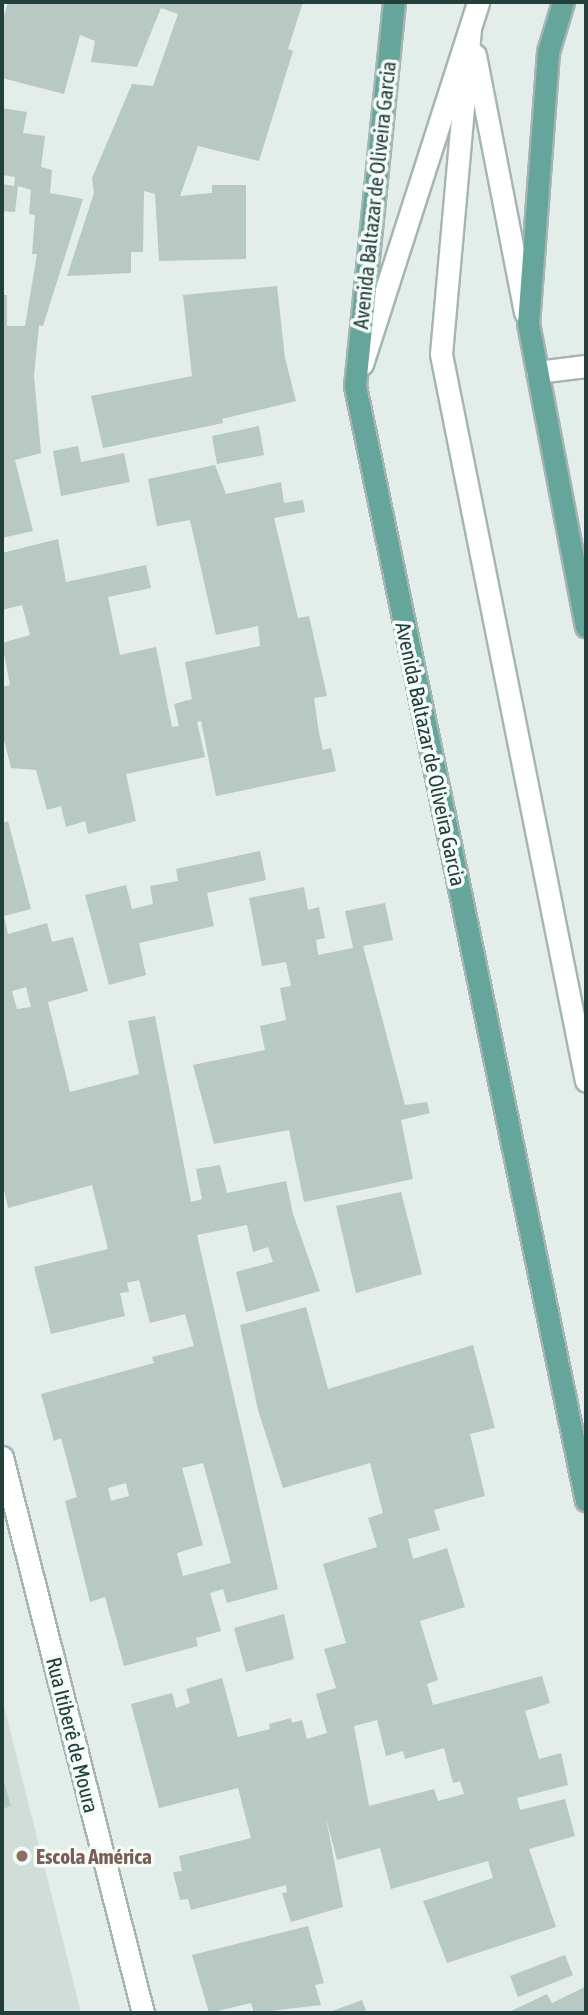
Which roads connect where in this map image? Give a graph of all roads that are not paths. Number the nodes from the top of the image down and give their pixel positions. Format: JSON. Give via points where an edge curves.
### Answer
{"nodes":[{"id":1,"x":394,"y":2,"type":"edge"},
{"id":2,"x":478,"y":2,"type":"edge"},
{"id":3,"x":563,"y":2,"type":"edge"},
{"id":4,"x":470,"y":29,"type":"junction"},
{"id":5,"x":527,"y":323,"type":"junction"},
{"id":6,"x":586,"y":366,"type":"edge"},
{"id":7,"x":537,"y":372,"type":"junction"},
{"id":8,"x":355,"y":386,"type":"junction"},
{"id":9,"x":586,"y":627,"type":"edge"},
{"id":10,"x":586,"y":1081,"type":"edge"},
{"id":11,"x":2,"y":1457,"type":"edge"},
{"id":12,"x":586,"y":1500,"type":"edge"},
{"id":13,"x":143,"y":2013,"type":"edge"}],
"edges":[{"from":1,"to":8,"type":"main road","name":"Avenida Baltazar de Oliveira Garcia"},
{"from":2,"to":4,"type":"street"},
{"from":3,"to":5,"type":"main road","via":[[548,52]]},
{"from":4,"to":5,"type":"street"},
{"from":4,"to":8,"type":"street"},
{"from":4,"to":10,"type":"street","via":[[441,355]]},
{"from":5,"to":7,"type":"main road"},
{"from":6,"to":7,"type":"street"},
{"from":7,"to":9,"type":"main road"},
{"from":8,"to":12,"type":"main road","name":"Avenida Baltazar de Oliveira Garcia"},
{"from":11,"to":13,"type":"street","name":"Rua Itiberê de Moura"}]}
